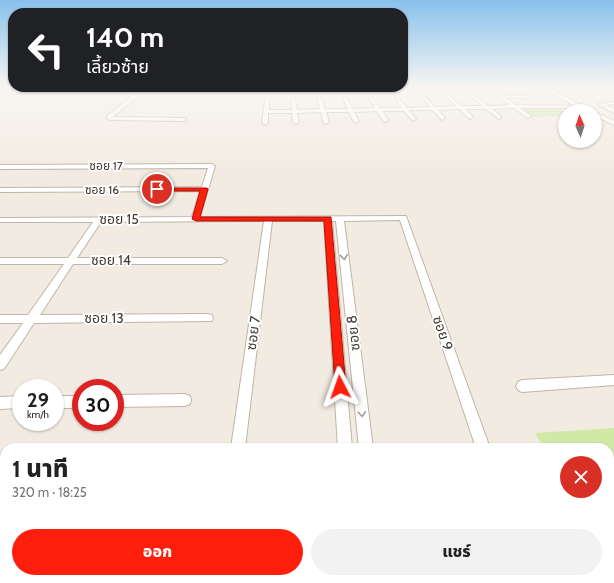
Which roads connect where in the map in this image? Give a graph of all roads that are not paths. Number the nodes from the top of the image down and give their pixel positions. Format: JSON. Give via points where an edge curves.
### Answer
{"nodes":[{"id":1,"x":110,"y":115,"type":"edge"},
{"id":2,"x":266,"y":115,"type":"edge"},
{"id":3,"x":295,"y":115,"type":"edge"},
{"id":4,"x":324,"y":115,"type":"edge"},
{"id":5,"x":353,"y":115,"type":"edge"},
{"id":6,"x":382,"y":115,"type":"edge"},
{"id":7,"x":410,"y":115,"type":"edge"},
{"id":8,"x":440,"y":115,"type":"edge"},
{"id":9,"x":467,"y":115,"type":"edge"},
{"id":10,"x":602,"y":117,"type":"edge"},
{"id":11,"x":442,"y":118,"type":"dead end"},
{"id":12,"x":470,"y":118,"type":"dead end"},
{"id":13,"x":184,"y":120,"type":"dead end"},
{"id":14,"x":385,"y":120,"type":"dead end"},
{"id":15,"x":413,"y":120,"type":"dead end"},
{"id":16,"x":356,"y":121,"type":"dead end"},
{"id":17,"x":296,"y":122,"type":"dead end"},
{"id":18,"x":326,"y":122,"type":"dead end"},
{"id":19,"x":265,"y":123,"type":"dead end"},
{"id":20,"x":614,"y":123,"type":"edge"},
{"id":21,"x":0,"y":167,"type":"edge"},
{"id":22,"x":204,"y":189,"type":"junction"},
{"id":23,"x":0,"y":190,"type":"edge"},
{"id":24,"x":328,"y":218,"type":"junction"},
{"id":25,"x":340,"y":218,"type":"junction"},
{"id":26,"x":403,"y":218,"type":"joint"},
{"id":27,"x":99,"y":219,"type":"junction"},
{"id":28,"x":196,"y":219,"type":"junction"},
{"id":29,"x":268,"y":219,"type":"junction"},
{"id":30,"x":0,"y":220,"type":"edge"},
{"id":31,"x":71,"y":260,"type":"junction"},
{"id":32,"x":0,"y":261,"type":"edge"},
{"id":33,"x":222,"y":261,"type":"dead end"},
{"id":34,"x":32,"y":318,"type":"junction"},
{"id":35,"x":208,"y":318,"type":"dead end"},
{"id":36,"x":0,"y":319,"type":"edge"},
{"id":37,"x":0,"y":366,"type":"edge"},
{"id":38,"x":614,"y":380,"type":"edge"},
{"id":39,"x":522,"y":386,"type":"dead end"},
{"id":40,"x":185,"y":400,"type":"dead end"},
{"id":41,"x":124,"y":401,"type":"edge"},
{"id":42,"x":12,"y":402,"type":"edge"},
{"id":43,"x":0,"y":403,"type":"edge"},
{"id":44,"x":239,"y":443,"type":"edge"},
{"id":45,"x":345,"y":443,"type":"edge"},
{"id":46,"x":365,"y":443,"type":"edge"},
{"id":47,"x":481,"y":443,"type":"edge"}],
"edges":[{"from":1,"to":13,"type":"street","via":[[110,118]]},
{"from":2,"to":19,"type":"street"},
{"from":3,"to":17,"type":"street"},
{"from":4,"to":18,"type":"street"},
{"from":5,"to":16,"type":"street"},
{"from":6,"to":14,"type":"street"},
{"from":7,"to":15,"type":"street"},
{"from":8,"to":11,"type":"street"},
{"from":9,"to":12,"type":"street"},
{"from":10,"to":20,"type":"street"},
{"from":21,"to":22,"type":"street","name":"ซอย 17","via":[[212,166]]},
{"from":22,"to":23,"type":"street","name":"ซอย 16"},
{"from":22,"to":28,"type":"street"},
{"from":24,"to":25,"type":"street","name":"ซอย 15"},
{"from":24,"to":29,"type":"street","name":"ซอย 15"},
{"from":24,"to":45,"type":"street","name":"ซอย 8"},
{"from":25,"to":26,"type":"street","name":"ซอย 15"},
{"from":25,"to":46,"type":"street","name":"ซอย 8","one_way":true},
{"from":26,"to":47,"type":"street","name":"ซอย 9"},
{"from":27,"to":28,"type":"street","name":"ซอย 15"},
{"from":27,"to":30,"type":"street","name":"ซอย 15"},
{"from":27,"to":31,"type":"street"},
{"from":28,"to":29,"type":"street","name":"ซอย 15"},
{"from":29,"to":44,"type":"street","name":"ซอย 7"},
{"from":31,"to":32,"type":"street","name":"ซอย 14"},
{"from":31,"to":33,"type":"street","name":"ซอย 14"},
{"from":31,"to":34,"type":"street"},
{"from":34,"to":35,"type":"street","name":"ซอย 13"},
{"from":34,"to":36,"type":"street","name":"ซอย 13"},
{"from":34,"to":37,"type":"street"},
{"from":38,"to":39,"type":"street"},
{"from":40,"to":41,"type":"street"},
{"from":42,"to":43,"type":"street"}]}
